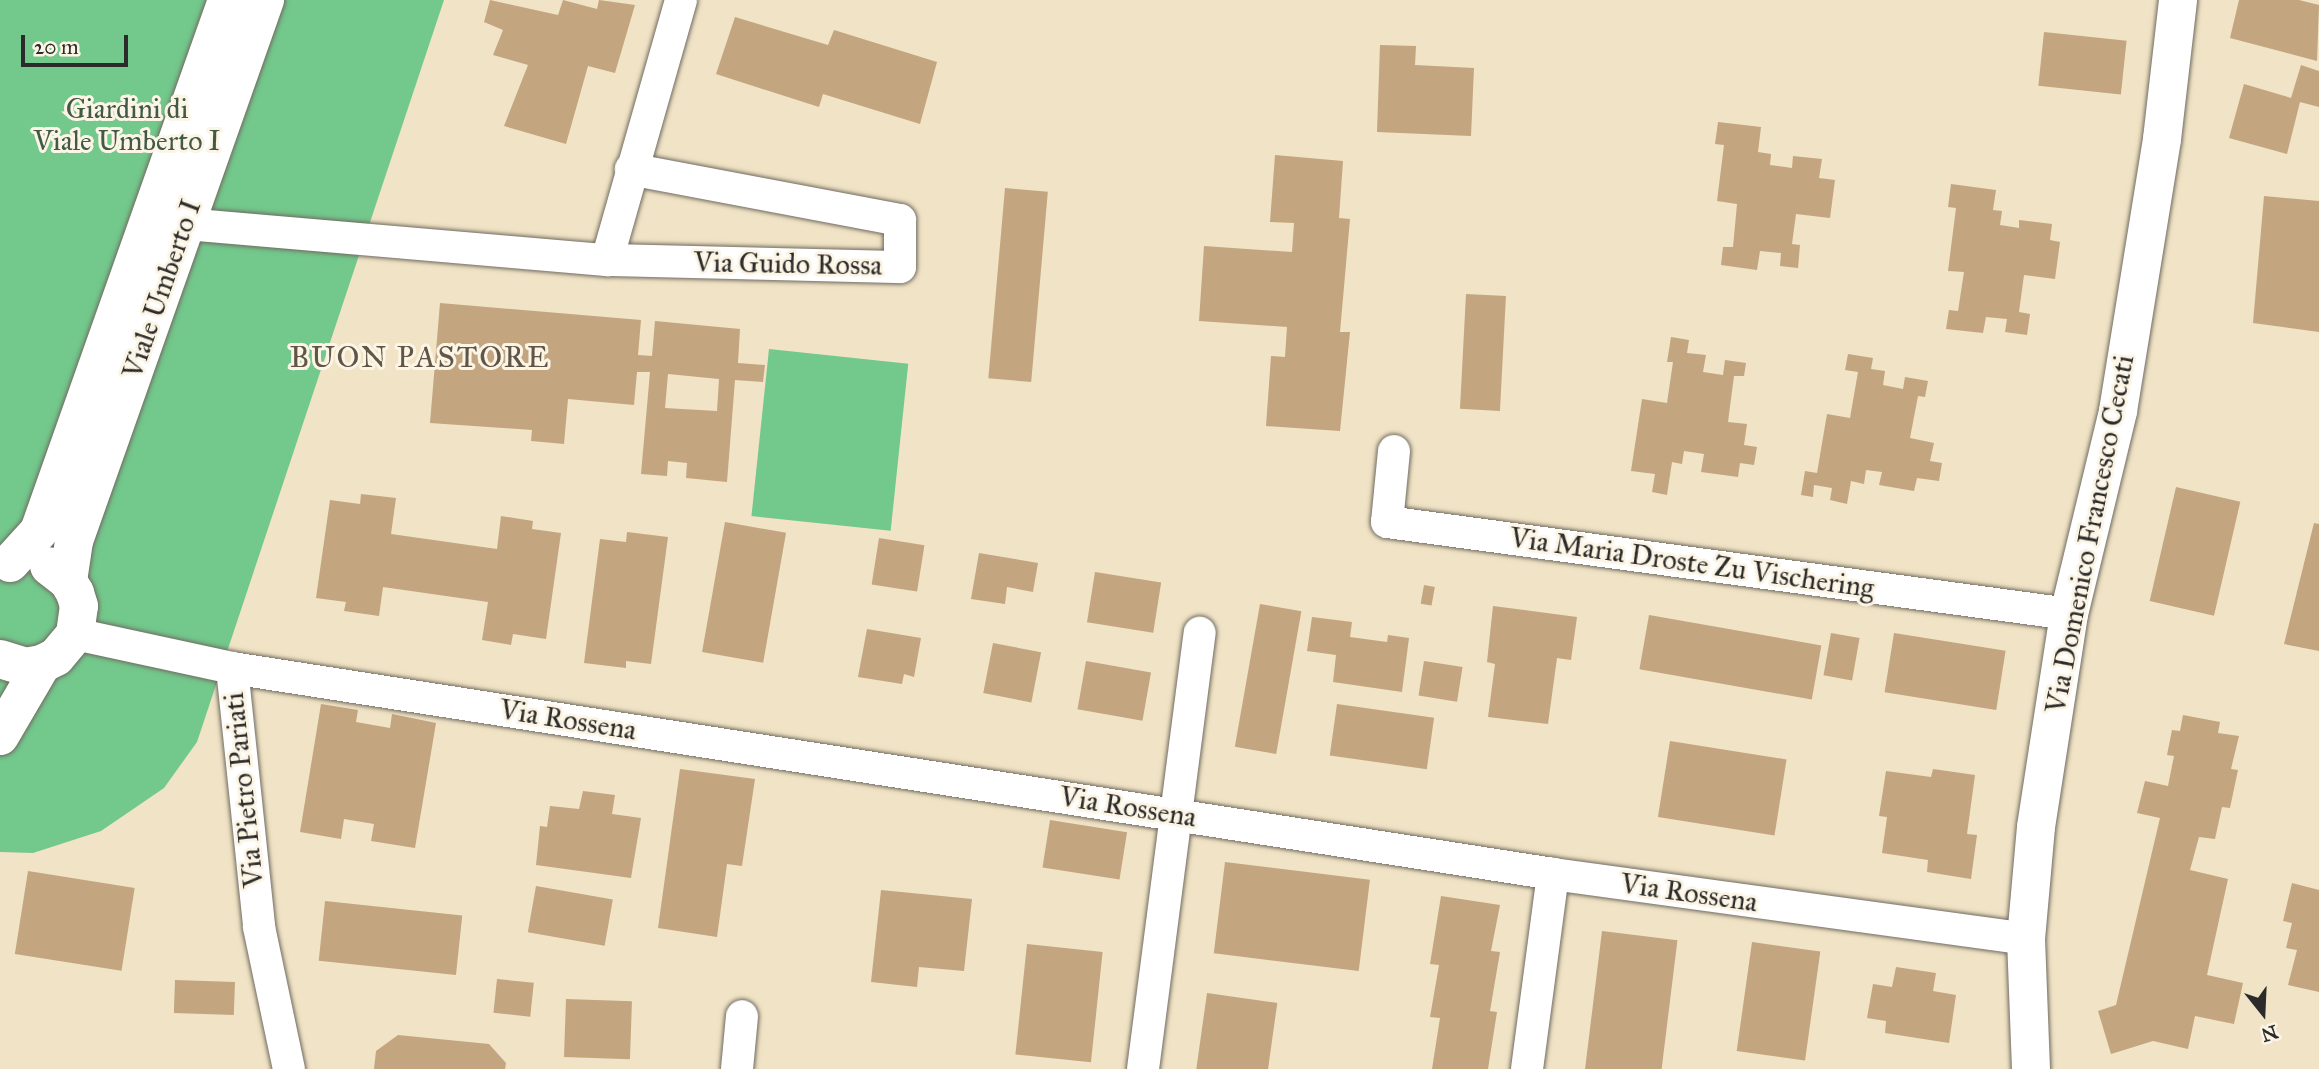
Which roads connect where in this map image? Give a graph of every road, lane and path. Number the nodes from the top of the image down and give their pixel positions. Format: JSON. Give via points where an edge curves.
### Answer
{"nodes":[{"id":1,"x":227,"y":0,"type":"edge"},
{"id":2,"x":265,"y":0,"type":"edge"},
{"id":3,"x":681,"y":0,"type":"edge"},
{"id":4,"x":2178,"y":0,"type":"edge"},
{"id":5,"x":631,"y":169,"type":"junction"},
{"id":6,"x":185,"y":225,"type":"junction"},
{"id":7,"x":607,"y":260,"type":"junction"},
{"id":8,"x":1394,"y":451,"type":"dead end"},
{"id":9,"x":5,"y":565,"type":"edge"},
{"id":10,"x":68,"y":581,"type":"junction"},
{"id":11,"x":2069,"y":614,"type":"junction"},
{"id":12,"x":1200,"y":633,"type":"dead end"},
{"id":13,"x":75,"y":634,"type":"junction"},
{"id":14,"x":0,"y":659,"type":"edge"},
{"id":15,"x":42,"y":664,"type":"junction"},
{"id":16,"x":232,"y":668,"type":"junction"},
{"id":17,"x":0,"y":736,"type":"edge"},
{"id":18,"x":1178,"y":815,"type":"junction"},
{"id":19,"x":1553,"y":874,"type":"junction"},
{"id":20,"x":2026,"y":939,"type":"junction"},
{"id":21,"x":742,"y":1017,"type":"dead end"},
{"id":22,"x":289,"y":1069,"type":"edge"},
{"id":23,"x":737,"y":1069,"type":"edge"},
{"id":24,"x":1143,"y":1069,"type":"edge"},
{"id":25,"x":1527,"y":1069,"type":"edge"},
{"id":26,"x":2031,"y":1069,"type":"edge"}],
"edges":[{"from":1,"to":9,"type":"main road","name":"Viale Umberto I","via":[[39,531]]},
{"from":2,"to":6,"type":"main road","name":"Viale Umberto I"},
{"from":3,"to":5,"type":"street"},
{"from":4,"to":11,"type":"main road","name":"Via Domenico Francesco Cecati","via":[[2162,139],[2118,411]]},
{"from":5,"to":7,"type":"street"},
{"from":5,"to":7,"type":"street","name":"Via Guido Rossa","via":[[900,220],[900,267]]},
{"from":6,"to":7,"type":"street","name":"Via Guido Rossa"},
{"from":6,"to":10,"type":"main road","name":"Viale Umberto I","via":[[74,541]]},
{"from":8,"to":11,"type":"street","name":"Via Maria Droste Zu Vischering","via":[[1387,522]]},
{"from":9,"to":10,"type":"main road","via":[[43,563]]},
{"from":10,"to":13,"type":"main road","via":[[79,606]]},
{"from":11,"to":20,"type":"main road","name":"Via Domenico Francesco Cecati","via":[[2036,827]]},
{"from":12,"to":18,"type":"street"},
{"from":13,"to":15,"type":"main road","via":[[56,657]]},
{"from":13,"to":16,"type":"street","name":"Via Pietro Pariati"},
{"from":14,"to":15,"type":"main road","via":[[26,667]]},
{"from":15,"to":17,"type":"main road"},
{"from":16,"to":18,"type":"street","name":"Via Rossena"},
{"from":16,"to":22,"type":"street","name":"Via Pietro Pariati","via":[[259,927]]},
{"from":18,"to":19,"type":"street","name":"Via Rossena"},
{"from":18,"to":24,"type":"street"},
{"from":19,"to":20,"type":"street","name":"Via Rossena"},
{"from":19,"to":25,"type":"street"},
{"from":20,"to":26,"type":"main road","name":"Via Domenico Francesco Cecati"},
{"from":21,"to":23,"type":"street"}]}
